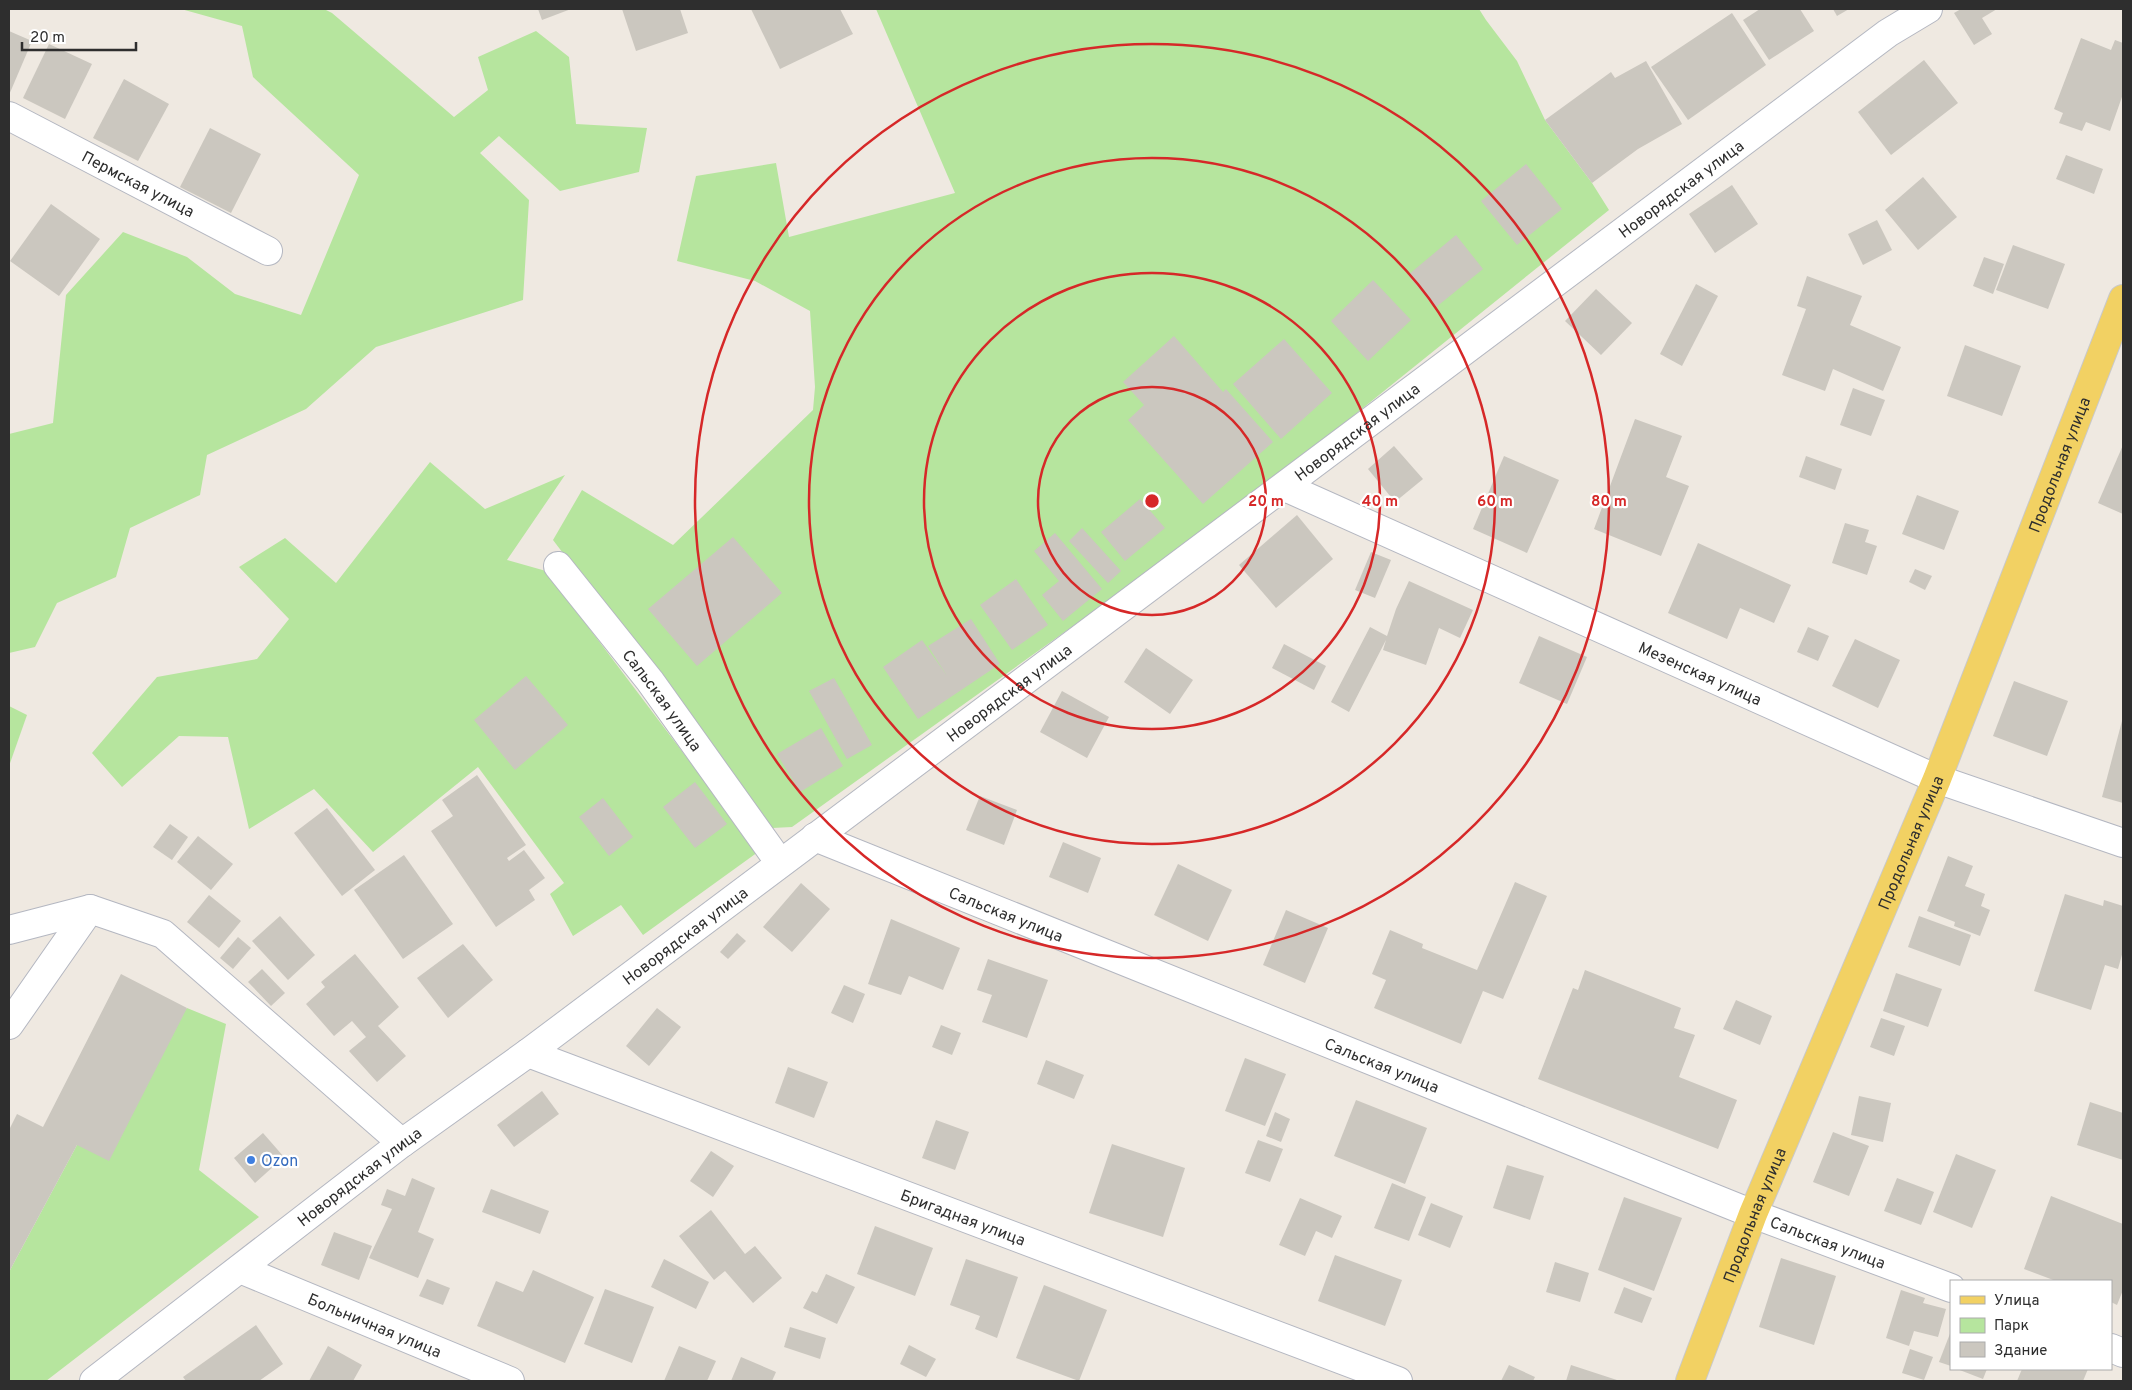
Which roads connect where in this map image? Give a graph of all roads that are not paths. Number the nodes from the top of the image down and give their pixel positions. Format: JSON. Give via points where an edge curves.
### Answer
{"nodes":[{"id":1,"x":1928,"y":9,"type":"edge"},
{"id":2,"x":9,"y":116,"type":"edge"},
{"id":3,"x":268,"y":251,"type":"dead end"},
{"id":4,"x":2123,"y":300,"type":"edge"},
{"id":5,"x":1285,"y":487,"type":"junction"},
{"id":6,"x":558,"y":566,"type":"dead end"},
{"id":7,"x":1937,"y":779,"type":"junction"},
{"id":8,"x":815,"y":837,"type":"junction"},
{"id":9,"x":2123,"y":843,"type":"edge"},
{"id":10,"x":780,"y":863,"type":"junction"},
{"id":11,"x":90,"y":910,"type":"junction"},
{"id":12,"x":9,"y":930,"type":"edge"},
{"id":13,"x":9,"y":1025,"type":"edge"},
{"id":14,"x":528,"y":1053,"type":"junction"},
{"id":15,"x":402,"y":1143,"type":"junction"},
{"id":16,"x":1753,"y":1214,"type":"junction"},
{"id":17,"x":240,"y":1269,"type":"junction"},
{"id":18,"x":1950,"y":1288,"type":"edge"},
{"id":19,"x":94,"y":1381,"type":"edge"},
{"id":20,"x":510,"y":1381,"type":"edge"},
{"id":21,"x":1398,"y":1381,"type":"edge"},
{"id":22,"x":1690,"y":1381,"type":"edge"}],
"edges":[{"from":1,"to":5,"type":"street","name":"Новорядская улица","via":[[1880,39]]},
{"from":2,"to":3,"type":"street","name":"Пермская улица"},
{"from":4,"to":7,"type":"main road","name":"Продольная улица"},
{"from":5,"to":7,"type":"street","name":"Мезенская улица"},
{"from":5,"to":8,"type":"street","name":"Новорядская улица"},
{"from":6,"to":10,"type":"street","name":"Сальская улица","via":[[650,680]]},
{"from":7,"to":9,"type":"street","name":"Мезенская улица"},
{"from":7,"to":16,"type":"main road","name":"Продольная улица"},
{"from":8,"to":10,"type":"street","name":"Новорядская улица"},
{"from":8,"to":16,"type":"street","name":"Сальская улица"},
{"from":10,"to":14,"type":"street","name":"Новорядская улица"},
{"from":11,"to":12,"type":"street"},
{"from":11,"to":13,"type":"street"},
{"from":11,"to":15,"type":"street","via":[[163,934]]},
{"from":14,"to":15,"type":"street","name":"Новорядская улица"},
{"from":14,"to":21,"type":"street","name":"Бригадная улица"},
{"from":15,"to":17,"type":"street","name":"Новорядская улица"},
{"from":16,"to":18,"type":"street","name":"Сальская улица"},
{"from":16,"to":22,"type":"main road","name":"Продольная улица"},
{"from":17,"to":19,"type":"street","name":"Новорядская улица"},
{"from":17,"to":20,"type":"street","name":"Больничная улица"}]}
